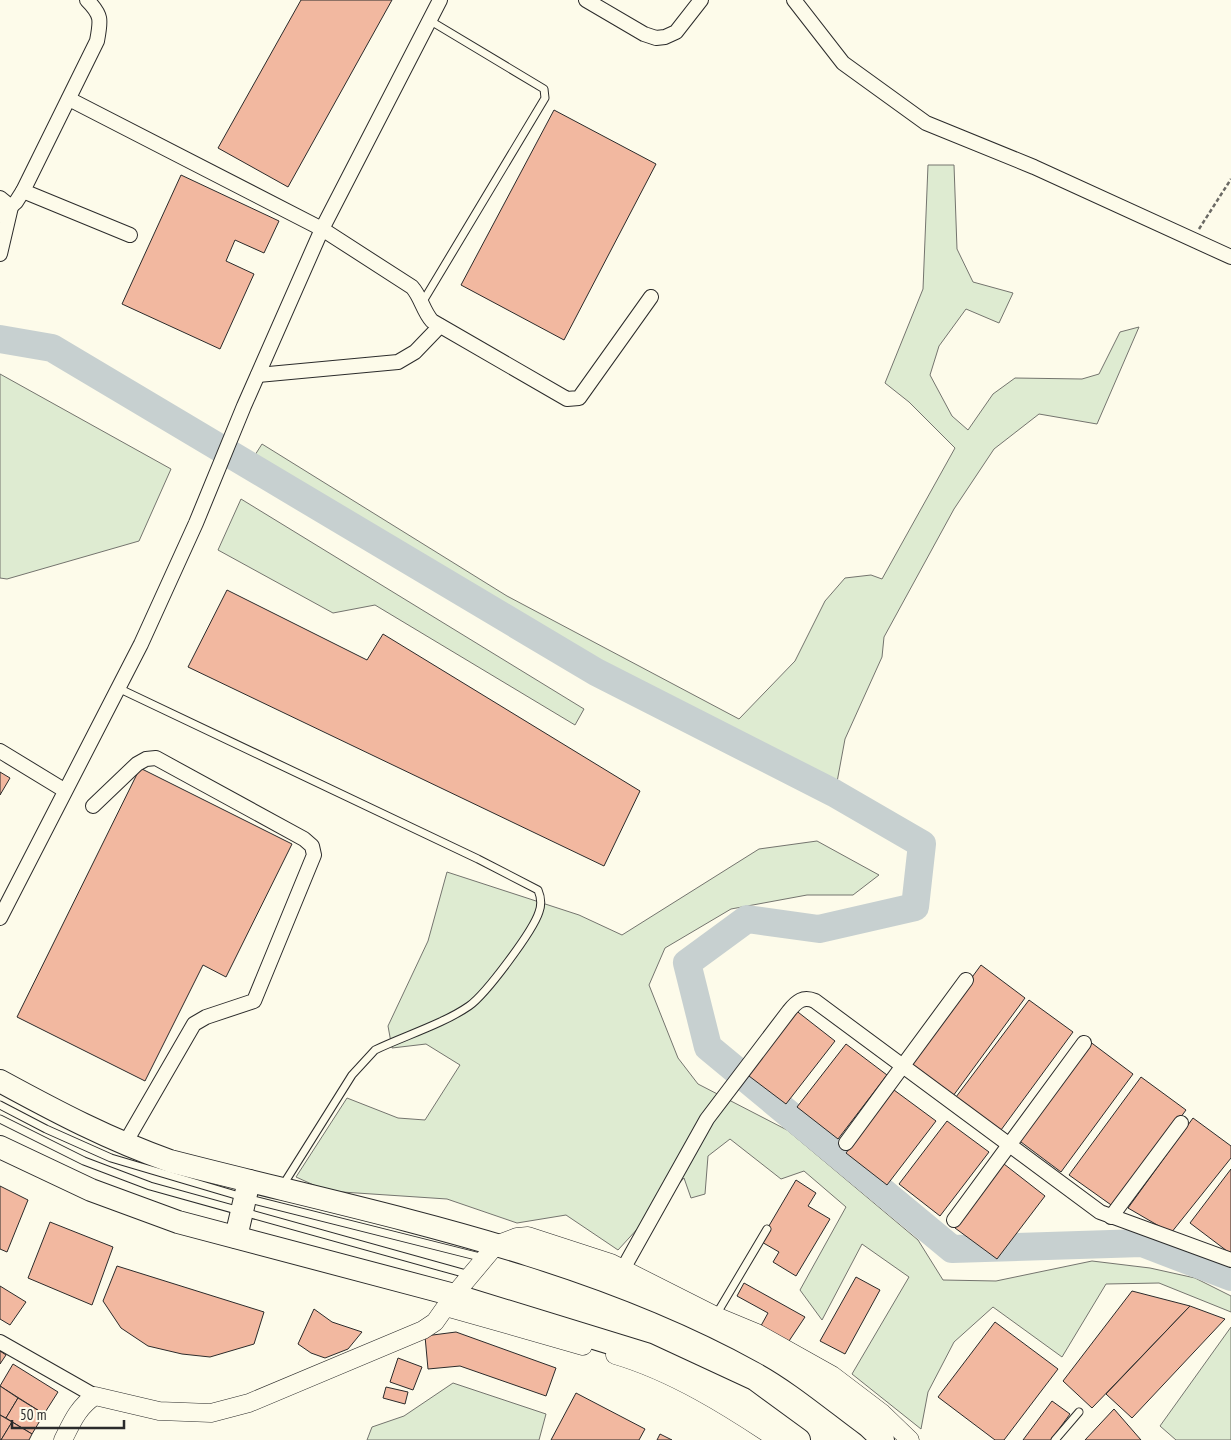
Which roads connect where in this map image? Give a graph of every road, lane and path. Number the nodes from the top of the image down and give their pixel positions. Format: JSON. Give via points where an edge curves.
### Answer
{"nodes":[{"id":1,"x":86,"y":0,"type":"edge"},
{"id":2,"x":440,"y":0,"type":"edge"},
{"id":3,"x":586,"y":0,"type":"edge"},
{"id":4,"x":701,"y":0,"type":"edge"},
{"id":5,"x":794,"y":0,"type":"edge"},
{"id":6,"x":429,"y":20,"type":"junction"},
{"id":7,"x":70,"y":99,"type":"junction"},
{"id":8,"x":1231,"y":180,"type":"edge"},
{"id":9,"x":24,"y":192,"type":"junction"},
{"id":10,"x":6,"y":202,"type":"edge"},
{"id":11,"x":0,"y":216,"type":"edge"},
{"id":12,"x":322,"y":229,"type":"junction"},
{"id":13,"x":130,"y":235,"type":"dead end"},
{"id":14,"x":1192,"y":239,"type":"junction"},
{"id":15,"x":0,"y":254,"type":"edge"},
{"id":16,"x":1231,"y":257,"type":"edge"},
{"id":17,"x":651,"y":297,"type":"dead end"},
{"id":18,"x":421,"y":304,"type":"junction"},
{"id":19,"x":440,"y":326,"type":"junction"},
{"id":20,"x":258,"y":375,"type":"junction"},
{"id":21,"x":118,"y":688,"type":"junction"},
{"id":22,"x":0,"y":751,"type":"edge"},
{"id":23,"x":64,"y":790,"type":"junction"},
{"id":24,"x":93,"y":806,"type":"dead end"},
{"id":25,"x":0,"y":918,"type":"edge"},
{"id":26,"x":966,"y":980,"type":"dead end"},
{"id":27,"x":1084,"y":1043,"type":"dead end"},
{"id":28,"x":903,"y":1066,"type":"junction"},
{"id":29,"x":0,"y":1081,"type":"edge"},
{"id":30,"x":0,"y":1105,"type":"edge"},
{"id":31,"x":0,"y":1118,"type":"edge"},
{"id":32,"x":1181,"y":1123,"type":"dead end"},
{"id":33,"x":846,"y":1142,"type":"dead end"},
{"id":34,"x":124,"y":1145,"type":"junction"},
{"id":35,"x":1010,"y":1145,"type":"junction"},
{"id":36,"x":0,"y":1146,"type":"edge"},
{"id":37,"x":280,"y":1189,"type":"junction"},
{"id":38,"x":246,"y":1197,"type":"junction"},
{"id":39,"x":1111,"y":1217,"type":"junction"},
{"id":40,"x":954,"y":1220,"type":"dead end"},
{"id":41,"x":767,"y":1229,"type":"dead end"},
{"id":42,"x":236,"y":1237,"type":"junction"},
{"id":43,"x":490,"y":1252,"type":"junction"},
{"id":44,"x":1231,"y":1260,"type":"edge"},
{"id":45,"x":470,"y":1275,"type":"junction"},
{"id":46,"x":619,"y":1276,"type":"junction"},
{"id":47,"x":450,"y":1301,"type":"junction"},
{"id":48,"x":716,"y":1316,"type":"junction"},
{"id":49,"x":0,"y":1342,"type":"edge"},
{"id":50,"x":95,"y":1396,"type":"junction"},
{"id":51,"x":1079,"y":1412,"type":"dead end"},
{"id":52,"x":63,"y":1440,"type":"edge"},
{"id":53,"x":778,"y":1440,"type":"edge"},
{"id":54,"x":799,"y":1440,"type":"edge"},
{"id":55,"x":883,"y":1440,"type":"edge"},
{"id":56,"x":910,"y":1440,"type":"edge"},
{"id":57,"x":1055,"y":1440,"type":"edge"}],
"edges":[{"from":1,"to":7,"type":"street","via":[[98,11],[100,24],[97,41]]},
{"from":2,"to":6,"type":"street"},
{"from":3,"to":4,"type":"street","via":[[656,38],[676,32]]},
{"from":5,"to":14,"type":"street","via":[[843,63],[926,123],[1034,167]]},
{"from":6,"to":12,"type":"street"},
{"from":6,"to":18,"type":"lane","via":[[544,89],[545,98]]},
{"from":7,"to":9,"type":"street"},
{"from":7,"to":12,"type":"street"},
{"from":8,"to":14,"type":"path"},
{"from":9,"to":10,"type":"street"},
{"from":9,"to":13,"type":"street"},
{"from":10,"to":11,"type":"street"},
{"from":10,"to":15,"type":"street"},
{"from":12,"to":18,"type":"street","via":[[412,287]]},
{"from":12,"to":20,"type":"street"},
{"from":14,"to":16,"type":"street"},
{"from":17,"to":19,"type":"street","via":[[575,400],[561,397]]},
{"from":18,"to":19,"type":"street","via":[[426,315]]},
{"from":19,"to":20,"type":"street","via":[[415,352],[398,362]]},
{"from":20,"to":21,"type":"street","via":[[196,523]]},
{"from":21,"to":23,"type":"street"},
{"from":21,"to":37,"type":"lane","via":[[478,859],[538,890],[541,899],[535,921],[488,987],[470,1006],[375,1050],[365,1059]]},
{"from":22,"to":23,"type":"street"},
{"from":23,"to":25,"type":"street"},
{"from":24,"to":34,"type":"street","via":[[137,764],[156,758],[304,839],[312,846],[314,855],[254,1001],[194,1024]]},
{"from":26,"to":28,"type":"street"},
{"from":27,"to":35,"type":"street"},
{"from":28,"to":33,"type":"street"},
{"from":28,"to":35,"type":"street"},
{"from":28,"to":46,"type":"street","via":[[815,1001],[800,999],[707,1119]]},
{"from":29,"to":34,"type":"highway"},
{"from":30,"to":38,"type":"lane","via":[[111,1158]]},
{"from":31,"to":38,"type":"lane","via":[[84,1161],[150,1186]]},
{"from":32,"to":39,"type":"street"},
{"from":34,"to":38,"type":"highway","via":[[170,1161]]},
{"from":35,"to":39,"type":"street"},
{"from":35,"to":40,"type":"street"},
{"from":36,"to":42,"type":"highway","via":[[91,1190],[178,1222]]},
{"from":37,"to":38,"type":"highway"},
{"from":37,"to":43,"type":"highway"},
{"from":38,"to":42,"type":"highway"},
{"from":38,"to":43,"type":"lane"},
{"from":38,"to":45,"type":"lane"},
{"from":39,"to":44,"type":"street"},
{"from":41,"to":48,"type":"lane"},
{"from":42,"to":47,"type":"highway"},
{"from":43,"to":45,"type":"street"},
{"from":43,"to":46,"type":"highway"},
{"from":45,"to":47,"type":"street"},
{"from":46,"to":48,"type":"street"},
{"from":46,"to":55,"type":"highway","via":[[766,1353]]},
{"from":47,"to":50,"type":"street","via":[[435,1322],[400,1341],[249,1403],[211,1413],[159,1411]]},
{"from":47,"to":53,"type":"street","via":[[628,1359],[744,1417]]},
{"from":47,"to":54,"type":"highway","via":[[646,1354],[743,1399]]},
{"from":48,"to":56,"type":"street","via":[[757,1333],[832,1375],[882,1413]]},
{"from":49,"to":50,"type":"street"},
{"from":50,"to":52,"type":"street","via":[[84,1403]]},
{"from":51,"to":57,"type":"lane"}]}
